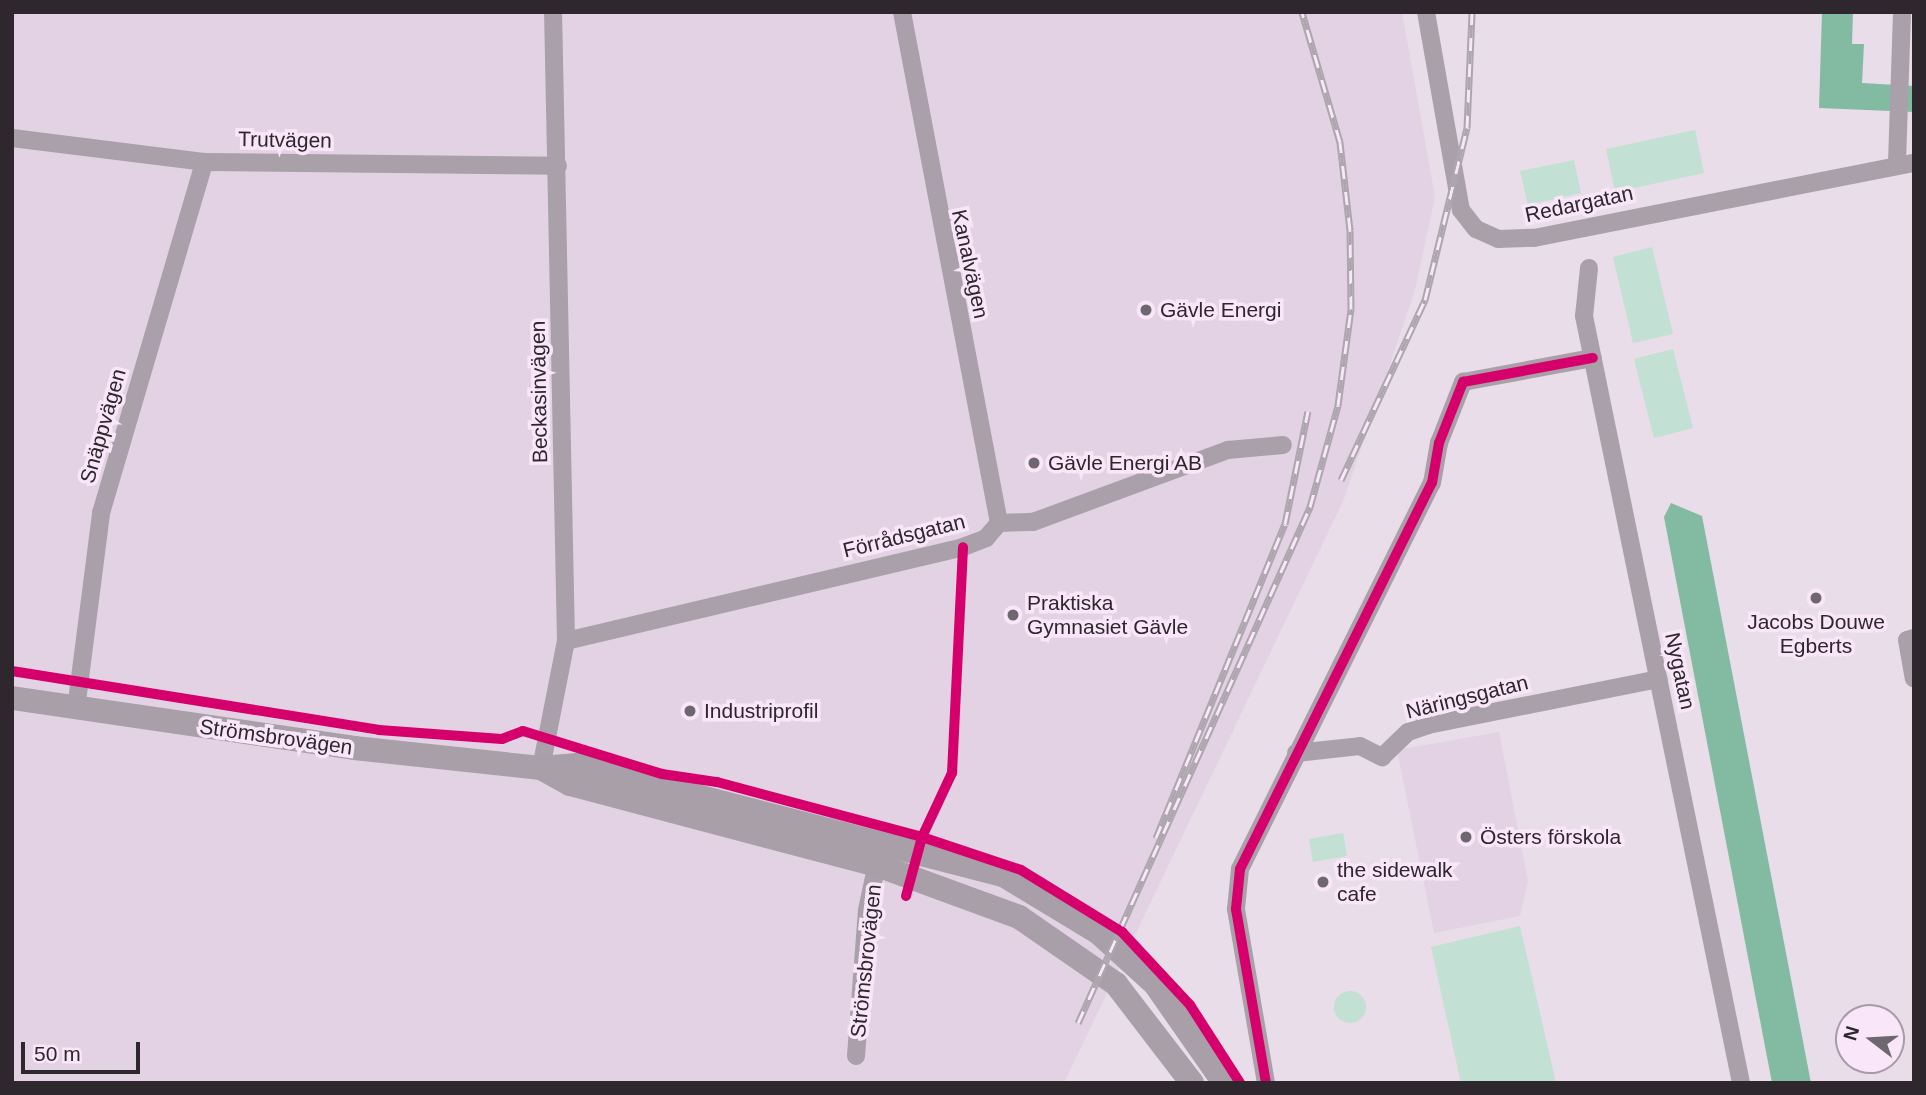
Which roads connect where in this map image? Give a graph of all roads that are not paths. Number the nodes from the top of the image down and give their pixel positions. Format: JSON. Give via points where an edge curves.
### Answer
{"nodes":[{"id":1,"x":553,"y":12,"type":"edge"},
{"id":2,"x":902,"y":12,"type":"edge"},
{"id":3,"x":1426,"y":12,"type":"edge"},
{"id":4,"x":1902,"y":12,"type":"edge"},
{"id":5,"x":12,"y":138,"type":"edge"},
{"id":6,"x":204,"y":162,"type":"junction"},
{"id":7,"x":1905,"y":163,"type":"edge"},
{"id":8,"x":558,"y":166,"type":"junction"},
{"id":9,"x":1588,"y":268,"type":"dead end"},
{"id":10,"x":1593,"y":358,"type":"junction"},
{"id":11,"x":1283,"y":445,"type":"dead end"},
{"id":12,"x":999,"y":523,"type":"junction"},
{"id":13,"x":1910,"y":639,"type":"edge"},
{"id":14,"x":566,"y":641,"type":"junction"},
{"id":15,"x":1914,"y":678,"type":"edge"},
{"id":16,"x":1658,"y":679,"type":"junction"},
{"id":17,"x":12,"y":698,"type":"edge"},
{"id":18,"x":76,"y":709,"type":"junction"},
{"id":19,"x":1296,"y":753,"type":"junction"},
{"id":20,"x":541,"y":768,"type":"junction"},
{"id":21,"x":882,"y":841,"type":"junction"},
{"id":22,"x":877,"y":865,"type":"junction"},
{"id":23,"x":856,"y":1056,"type":"dead end"},
{"id":24,"x":1192,"y":1083,"type":"edge"},
{"id":25,"x":1224,"y":1083,"type":"edge"},
{"id":26,"x":1266,"y":1083,"type":"edge"},
{"id":27,"x":1741,"y":1083,"type":"edge"}],
"edges":[{"from":1,"to":8,"type":"street","name":"Beckasinvägen"},
{"from":2,"to":12,"type":"street","name":"Kanalvägen"},
{"from":3,"to":7,"type":"street","name":"Redargatan","via":[[1461,210],[1476,229],[1497,239],[1534,238]]},
{"from":4,"to":7,"type":"street","via":[[1899,119]]},
{"from":5,"to":6,"type":"street","name":"Trutvägen"},
{"from":6,"to":8,"type":"street","name":"Trutvägen"},
{"from":6,"to":18,"type":"street","name":"Snäppvägen","via":[[102,513]]},
{"from":8,"to":14,"type":"street","name":"Beckasinvägen"},
{"from":9,"to":10,"type":"street","name":"Nygatan","via":[[1584,316]]},
{"from":10,"to":16,"type":"street","name":"Nygatan"},
{"from":10,"to":19,"type":"street","via":[[1463,382],[1439,443],[1432,483]]},
{"from":11,"to":12,"type":"street","via":[[1227,450],[1033,522]]},
{"from":12,"to":14,"type":"street","name":"Förrådsgatan","via":[[986,538],[963,547]]},
{"from":13,"to":15,"type":"street"},
{"from":14,"to":20,"type":"street","name":"Beckasinvägen"},
{"from":16,"to":19,"type":"street","name":"Näringsgatan","via":[[1428,725],[1408,732],[1382,757],[1360,746]]},
{"from":16,"to":27,"type":"street","name":"Nygatan"},
{"from":17,"to":18,"type":"main road","name":"Strömsbrovägen"},
{"from":18,"to":20,"type":"main road","name":"Strömsbrovägen"},
{"from":19,"to":26,"type":"street","via":[[1240,869],[1236,909]]},
{"from":20,"to":21,"type":"main road","name":"Strömsbrovägen","via":[[577,765]]},
{"from":20,"to":22,"type":"main road","name":"Strömsbrovägen","via":[[570,784]]},
{"from":21,"to":22,"type":"street","name":"Strömsbrovägen"},
{"from":21,"to":25,"type":"main road","name":"Strömsbrovägen","via":[[1004,876],[1099,933],[1155,984]]},
{"from":22,"to":23,"type":"street","name":"Strömsbrovägen"},
{"from":22,"to":24,"type":"main road","name":"Strömsbrovägen","via":[[972,897],[1070,947],[1116,984]]}]}
